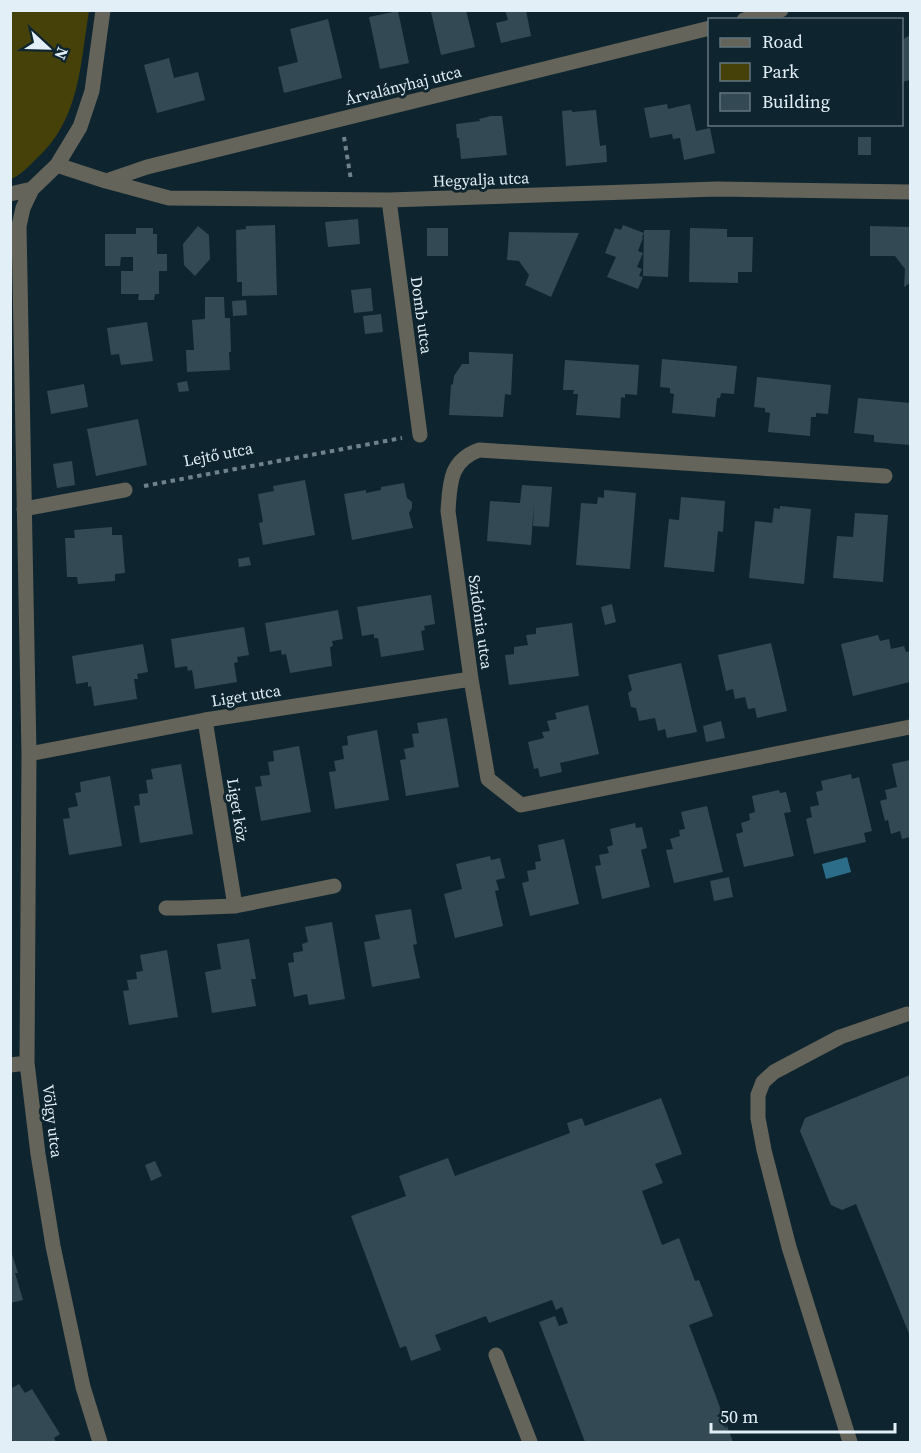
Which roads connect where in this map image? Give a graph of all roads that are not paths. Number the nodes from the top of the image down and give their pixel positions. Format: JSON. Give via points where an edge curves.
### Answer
{"nodes":[{"id":1,"x":102,"y":10,"type":"edge"},
{"id":2,"x":781,"y":10,"type":"edge"},
{"id":3,"x":751,"y":18,"type":"edge"},
{"id":4,"x":708,"y":28,"type":"edge"},
{"id":5,"x":57,"y":165,"type":"junction"},
{"id":6,"x":106,"y":181,"type":"junction"},
{"id":7,"x":32,"y":189,"type":"junction"},
{"id":8,"x":910,"y":192,"type":"edge"},
{"id":9,"x":10,"y":194,"type":"edge"},
{"id":10,"x":389,"y":200,"type":"junction"},
{"id":11,"x":420,"y":435,"type":"road end"},
{"id":12,"x":885,"y":476,"type":"dead end"},
{"id":13,"x":126,"y":490,"type":"road end"},
{"id":14,"x":24,"y":509,"type":"junction"},
{"id":15,"x":471,"y":678,"type":"junction"},
{"id":16,"x":205,"y":720,"type":"junction"},
{"id":17,"x":910,"y":727,"type":"edge"},
{"id":18,"x":29,"y":754,"type":"junction"},
{"id":19,"x":334,"y":886,"type":"dead end"},
{"id":20,"x":235,"y":906,"type":"junction"},
{"id":21,"x":166,"y":908,"type":"dead end"},
{"id":22,"x":907,"y":1014,"type":"dead end"},
{"id":23,"x":27,"y":1063,"type":"junction"},
{"id":24,"x":10,"y":1065,"type":"edge"},
{"id":25,"x":496,"y":1355,"type":"dead end"},
{"id":26,"x":100,"y":1443,"type":"edge"},
{"id":27,"x":530,"y":1443,"type":"edge"},
{"id":28,"x":850,"y":1443,"type":"edge"}],
"edges":[{"from":1,"to":5,"type":"street","via":[[92,91],[80,127]]},
{"from":2,"to":3,"type":"street"},
{"from":4,"to":6,"type":"street","name":"Árvalányhaj utca","via":[[147,167]]},
{"from":5,"to":6,"type":"street","name":"Hegyalja utca"},
{"from":5,"to":7,"type":"street"},
{"from":6,"to":10,"type":"street","name":"Hegyalja utca","via":[[169,198]]},
{"from":7,"to":9,"type":"street"},
{"from":7,"to":14,"type":"street","name":"Völgy utca","via":[[19,226]]},
{"from":8,"to":10,"type":"street","name":"Hegyalja utca","via":[[717,189]]},
{"from":10,"to":11,"type":"street","name":"Domb utca"},
{"from":12,"to":15,"type":"street","name":"Szidónia utca","via":[[479,450],[471,453],[457,464],[448,512]]},
{"from":13,"to":14,"type":"street"},
{"from":14,"to":18,"type":"street","name":"Völgy utca"},
{"from":15,"to":16,"type":"street","name":"Liget utca"},
{"from":15,"to":17,"type":"street","name":"Szidónia utca","via":[[488,779],[521,805]]},
{"from":16,"to":18,"type":"street","name":"Liget utca"},
{"from":16,"to":20,"type":"street","name":"Liget köz"},
{"from":18,"to":23,"type":"street","name":"Völgy utca"},
{"from":19,"to":20,"type":"street"},
{"from":20,"to":21,"type":"street"},
{"from":22,"to":28,"type":"street","via":[[840,1037],[774,1072],[763,1082],[758,1095],[760,1129],[789,1247]]},
{"from":23,"to":24,"type":"street"},
{"from":23,"to":26,"type":"street","name":"Völgy utca","via":[[53,1246],[83,1388]]},
{"from":25,"to":27,"type":"street"}]}
